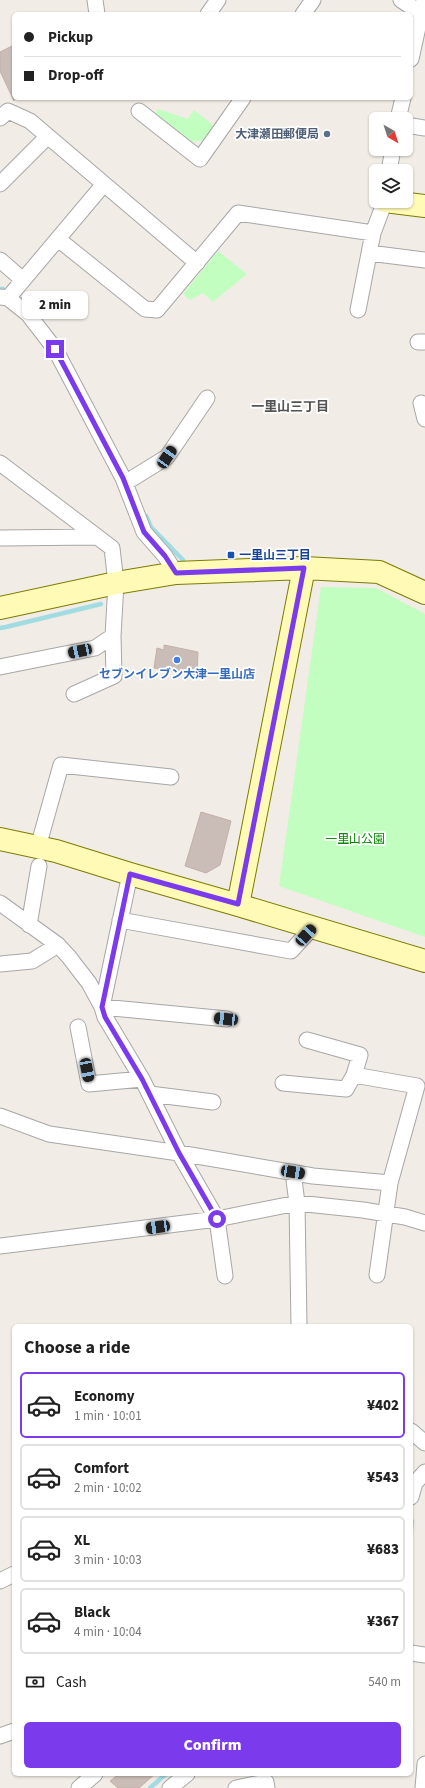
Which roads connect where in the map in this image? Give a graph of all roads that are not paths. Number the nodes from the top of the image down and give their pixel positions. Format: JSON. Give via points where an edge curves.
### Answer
{"nodes":[{"id":1,"x":95,"y":0,"type":"edge"},
{"id":2,"x":218,"y":0,"type":"edge"},
{"id":3,"x":313,"y":0,"type":"edge"},
{"id":4,"x":402,"y":6,"type":"edge"},
{"id":5,"x":422,"y":6,"type":"edge"},
{"id":6,"x":97,"y":12,"type":"edge"},
{"id":7,"x":209,"y":12,"type":"edge"},
{"id":8,"x":304,"y":12,"type":"edge"},
{"id":9,"x":413,"y":49,"type":"edge"},
{"id":10,"x":242,"y":100,"type":"edge"},
{"id":11,"x":402,"y":100,"type":"edge"},
{"id":12,"x":139,"y":111,"type":"dead end"},
{"id":13,"x":399,"y":112,"type":"edge"},
{"id":14,"x":0,"y":118,"type":"edge"},
{"id":15,"x":413,"y":126,"type":"edge"},
{"id":16,"x":425,"y":128,"type":"edge"},
{"id":17,"x":48,"y":136,"type":"junction"},
{"id":18,"x":0,"y":184,"type":"edge"},
{"id":19,"x":104,"y":184,"type":"junction"},
{"id":20,"x":413,"y":204,"type":"edge"},
{"id":21,"x":425,"y":206,"type":"edge"},
{"id":22,"x":382,"y":208,"type":"edge"},
{"id":23,"x":373,"y":233,"type":"junction"},
{"id":24,"x":58,"y":239,"type":"junction"},
{"id":25,"x":369,"y":253,"type":"junction"},
{"id":26,"x":0,"y":260,"type":"edge"},
{"id":27,"x":425,"y":260,"type":"edge"},
{"id":28,"x":197,"y":263,"type":"junction"},
{"id":29,"x":23,"y":280,"type":"junction"},
{"id":30,"x":4,"y":298,"type":"edge"},
{"id":31,"x":358,"y":310,"type":"dead end"},
{"id":32,"x":207,"y":398,"type":"dead end"},
{"id":33,"x":421,"y":403,"type":"dead end"},
{"id":34,"x":425,"y":419,"type":"edge"},
{"id":35,"x":4,"y":468,"type":"edge"},
{"id":36,"x":125,"y":483,"type":"junction"},
{"id":37,"x":97,"y":537,"type":"junction"},
{"id":38,"x":0,"y":538,"type":"edge"},
{"id":39,"x":304,"y":568,"type":"junction"},
{"id":40,"x":176,"y":573,"type":"junction"},
{"id":41,"x":116,"y":583,"type":"junction"},
{"id":42,"x":423,"y":590,"type":"edge"},
{"id":43,"x":0,"y":608,"type":"edge"},
{"id":44,"x":113,"y":636,"type":"junction"},
{"id":45,"x":0,"y":667,"type":"edge"},
{"id":46,"x":74,"y":694,"type":"dead end"},
{"id":47,"x":171,"y":777,"type":"dead end"},
{"id":48,"x":0,"y":839,"type":"edge"},
{"id":49,"x":39,"y":857,"type":"junction"},
{"id":50,"x":130,"y":874,"type":"junction"},
{"id":51,"x":0,"y":903,"type":"edge"},
{"id":52,"x":238,"y":904,"type":"junction"},
{"id":53,"x":120,"y":920,"type":"junction"},
{"id":54,"x":29,"y":925,"type":"junction"},
{"id":55,"x":313,"y":927,"type":"junction"},
{"id":56,"x":58,"y":945,"type":"junction"},
{"id":57,"x":425,"y":961,"type":"edge"},
{"id":58,"x":0,"y":964,"type":"edge"},
{"id":59,"x":102,"y":1007,"type":"junction"},
{"id":60,"x":226,"y":1019,"type":"dead end"},
{"id":61,"x":78,"y":1027,"type":"dead end"},
{"id":62,"x":306,"y":1040,"type":"dead end"},
{"id":63,"x":354,"y":1075,"type":"junction"},
{"id":64,"x":142,"y":1079,"type":"junction"},
{"id":65,"x":283,"y":1083,"type":"dead end"},
{"id":66,"x":150,"y":1094,"type":"junction"},
{"id":67,"x":213,"y":1102,"type":"dead end"},
{"id":68,"x":0,"y":1116,"type":"edge"},
{"id":69,"x":179,"y":1153,"type":"junction"},
{"id":70,"x":293,"y":1172,"type":"junction"},
{"id":71,"x":390,"y":1183,"type":"junction"},
{"id":72,"x":297,"y":1203,"type":"junction"},
{"id":73,"x":386,"y":1214,"type":"junction"},
{"id":74,"x":217,"y":1219,"type":"junction"},
{"id":75,"x":425,"y":1223,"type":"edge"},
{"id":76,"x":0,"y":1246,"type":"edge"},
{"id":77,"x":377,"y":1275,"type":"dead end"},
{"id":78,"x":225,"y":1276,"type":"dead end"},
{"id":79,"x":298,"y":1324,"type":"edge"},
{"id":80,"x":413,"y":1426,"type":"edge"},
{"id":81,"x":425,"y":1443,"type":"edge"},
{"id":82,"x":425,"y":1472,"type":"edge"},
{"id":83,"x":413,"y":1490,"type":"edge"},
{"id":84,"x":413,"y":1653,"type":"edge"},
{"id":85,"x":425,"y":1655,"type":"edge"},
{"id":86,"x":12,"y":1732,"type":"edge"},
{"id":87,"x":0,"y":1736,"type":"edge"},
{"id":88,"x":425,"y":1764,"type":"edge"},
{"id":89,"x":93,"y":1776,"type":"edge"},
{"id":90,"x":185,"y":1776,"type":"edge"},
{"id":91,"x":79,"y":1788,"type":"edge"},
{"id":92,"x":170,"y":1788,"type":"edge"},
{"id":93,"x":236,"y":1788,"type":"edge"},
{"id":94,"x":267,"y":1788,"type":"edge"},
{"id":95,"x":423,"y":1788,"type":"edge"}],
"edges":[{"from":1,"to":6,"type":"street"},
{"from":2,"to":7,"type":"street"},
{"from":3,"to":8,"type":"street"},
{"from":4,"to":5,"type":"street"},
{"from":5,"to":9,"type":"street"},
{"from":10,"to":12,"type":"street","via":[[200,159]]},
{"from":11,"to":13,"type":"street"},
{"from":14,"to":17,"type":"street","via":[[8,110],[30,121]]},
{"from":15,"to":16,"type":"street"},
{"from":17,"to":18,"type":"street"},
{"from":17,"to":19,"type":"street"},
{"from":19,"to":24,"type":"street"},
{"from":19,"to":28,"type":"street"},
{"from":20,"to":21,"type":"street"},
{"from":22,"to":23,"type":"street"},
{"from":23,"to":25,"type":"street"},
{"from":23,"to":28,"type":"street","via":[[238,214]]},
{"from":24,"to":28,"type":"street","via":[[145,309],[157,310]]},
{"from":24,"to":29,"type":"street"},
{"from":25,"to":27,"type":"street"},
{"from":25,"to":31,"type":"street"},
{"from":26,"to":29,"type":"street"},
{"from":29,"to":30,"type":"street"},
{"from":30,"to":36,"type":"street","via":[[28,314],[55,349]]},
{"from":32,"to":36,"type":"street","via":[[167,457]]},
{"from":33,"to":34,"type":"street"},
{"from":35,"to":37,"type":"street"},
{"from":36,"to":40,"type":"street","via":[[144,532]]},
{"from":37,"to":38,"type":"street"},
{"from":37,"to":41,"type":"street","via":[[112,548]]},
{"from":39,"to":40,"type":"street"},
{"from":39,"to":42,"type":"street","via":[[379,572]]},
{"from":39,"to":52,"type":"street"},
{"from":40,"to":41,"type":"street"},
{"from":41,"to":43,"type":"street"},
{"from":41,"to":44,"type":"street"},
{"from":44,"to":45,"type":"street","via":[[95,648]]},
{"from":44,"to":46,"type":"street","via":[[114,676]]},
{"from":47,"to":49,"type":"street","via":[[61,765]]},
{"from":48,"to":49,"type":"street"},
{"from":49,"to":50,"type":"street","via":[[56,851]]},
{"from":49,"to":54,"type":"street"},
{"from":50,"to":52,"type":"street"},
{"from":50,"to":53,"type":"street"},
{"from":51,"to":54,"type":"street"},
{"from":52,"to":55,"type":"street"},
{"from":53,"to":55,"type":"street","via":[[292,951]]},
{"from":53,"to":59,"type":"street"},
{"from":54,"to":56,"type":"street"},
{"from":55,"to":57,"type":"street"},
{"from":56,"to":58,"type":"street","via":[[32,961]]},
{"from":56,"to":59,"type":"street","via":[[89,983]]},
{"from":59,"to":60,"type":"street"},
{"from":59,"to":64,"type":"street","via":[[105,1017]]},
{"from":61,"to":64,"type":"street","via":[[89,1084]]},
{"from":62,"to":63,"type":"street","via":[[360,1055]]},
{"from":63,"to":65,"type":"street","via":[[346,1089]]},
{"from":63,"to":71,"type":"street","via":[[417,1086]]},
{"from":64,"to":66,"type":"street"},
{"from":66,"to":67,"type":"street"},
{"from":66,"to":69,"type":"street"},
{"from":68,"to":69,"type":"street","via":[[49,1134]]},
{"from":69,"to":70,"type":"street"},
{"from":69,"to":74,"type":"street"},
{"from":70,"to":71,"type":"street"},
{"from":70,"to":72,"type":"street"},
{"from":71,"to":73,"type":"street"},
{"from":72,"to":73,"type":"street"},
{"from":72,"to":74,"type":"street"},
{"from":72,"to":79,"type":"street"},
{"from":73,"to":75,"type":"street"},
{"from":73,"to":77,"type":"street"},
{"from":74,"to":76,"type":"street"},
{"from":74,"to":78,"type":"street"},
{"from":80,"to":81,"type":"street"},
{"from":82,"to":83,"type":"street","via":[[415,1483]]},
{"from":84,"to":85,"type":"street"},
{"from":86,"to":87,"type":"street"},
{"from":88,"to":95,"type":"street"},
{"from":89,"to":91,"type":"street"},
{"from":90,"to":92,"type":"street"},
{"from":93,"to":94,"type":"street","via":[[266,1782]]}]}
